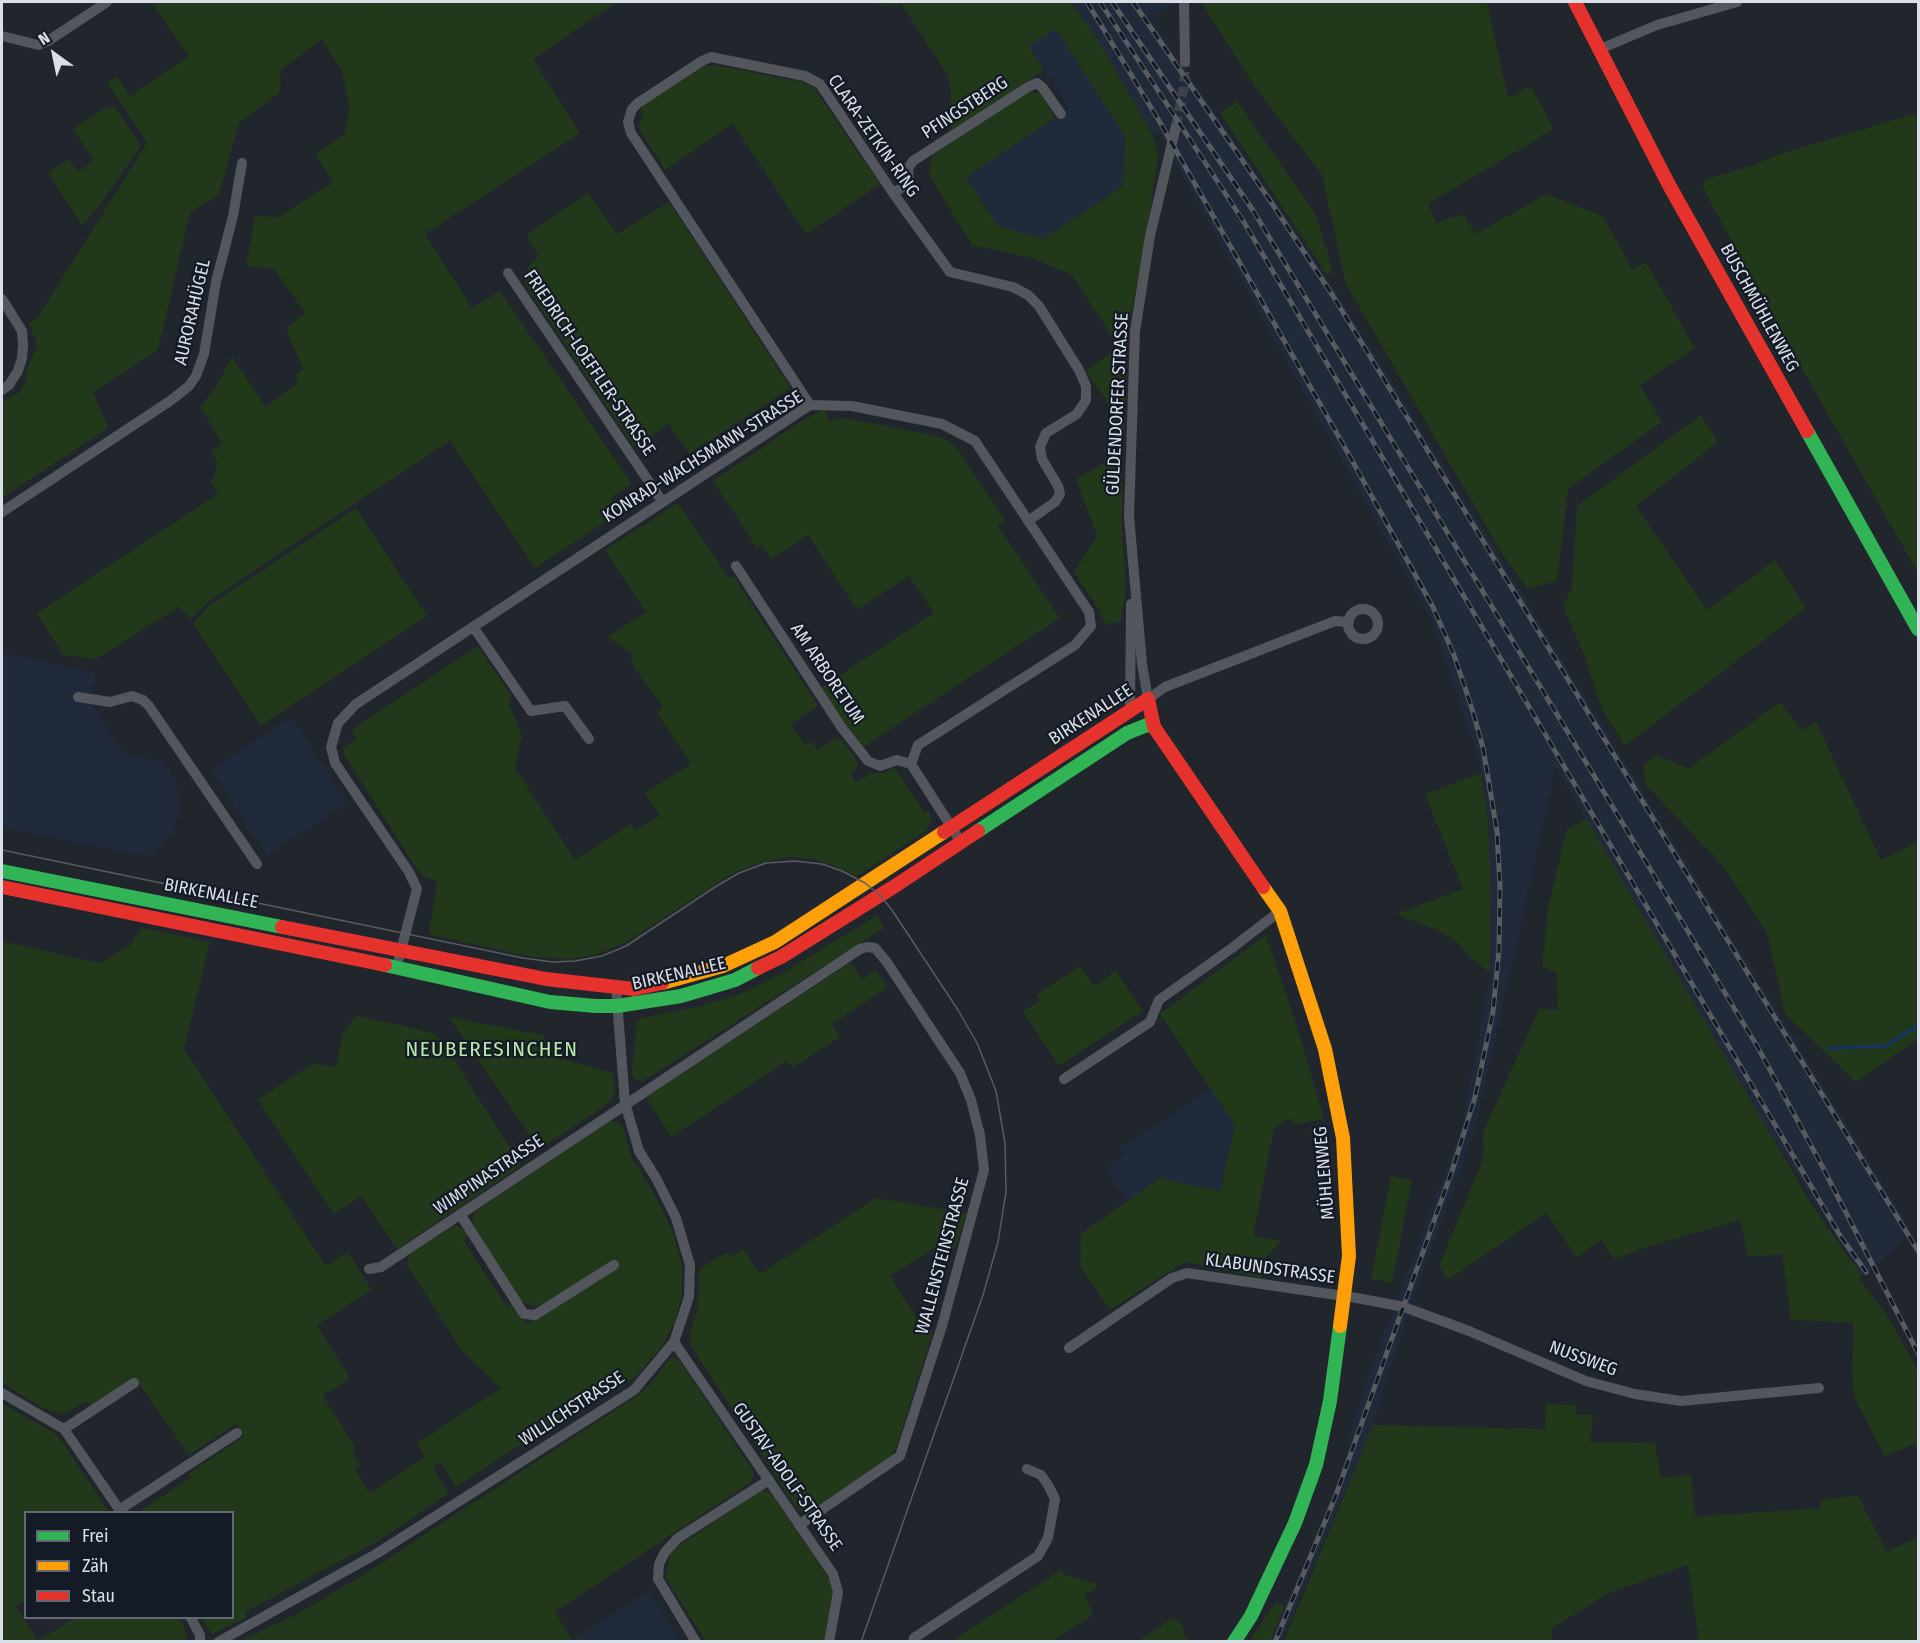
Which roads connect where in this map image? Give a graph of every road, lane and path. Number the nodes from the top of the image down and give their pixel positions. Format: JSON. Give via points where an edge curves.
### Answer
{"nodes":[{"id":1,"x":108,"y":2,"type":"edge"},
{"id":2,"x":1184,"y":2,"type":"edge"},
{"id":3,"x":1575,"y":2,"type":"edge"},
{"id":4,"x":1737,"y":2,"type":"edge"},
{"id":5,"x":2,"y":36,"type":"edge"},
{"id":6,"x":1600,"y":49,"type":"junction"},
{"id":7,"x":1185,"y":62,"type":"tunnel mouth"},
{"id":8,"x":1061,"y":114,"type":"dead end"},
{"id":9,"x":1176,"y":126,"type":"tunnel mouth"},
{"id":10,"x":242,"y":163,"type":"dead end"},
{"id":11,"x":893,"y":194,"type":"junction"},
{"id":12,"x":508,"y":273,"type":"dead end"},
{"id":13,"x":2,"y":299,"type":"edge"},
{"id":14,"x":2,"y":390,"type":"edge"},
{"id":15,"x":810,"y":405,"type":"junction"},
{"id":16,"x":662,"y":501,"type":"junction"},
{"id":17,"x":2,"y":512,"type":"edge"},
{"id":18,"x":1028,"y":521,"type":"junction"},
{"id":19,"x":1131,"y":544,"type":"junction"},
{"id":20,"x":736,"y":566,"type":"dead end"},
{"id":21,"x":1348,"y":622,"type":"dead end"},
{"id":22,"x":474,"y":628,"type":"junction"},
{"id":23,"x":1918,"y":628,"type":"edge"},
{"id":24,"x":78,"y":697,"type":"dead end"},
{"id":25,"x":1148,"y":699,"type":"junction"},
{"id":26,"x":1130,"y":710,"type":"junction"},
{"id":27,"x":1154,"y":726,"type":"junction"},
{"id":28,"x":589,"y":739,"type":"dead end"},
{"id":29,"x":910,"y":764,"type":"junction"},
{"id":30,"x":950,"y":828,"type":"junction"},
{"id":31,"x":961,"y":842,"type":"junction"},
{"id":32,"x":257,"y":864,"type":"dead end"},
{"id":33,"x":2,"y":871,"type":"edge"},
{"id":34,"x":2,"y":888,"type":"edge"},
{"id":35,"x":1280,"y":911,"type":"junction"},
{"id":36,"x":401,"y":950,"type":"junction"},
{"id":37,"x":396,"y":967,"type":"junction"},
{"id":38,"x":616,"y":987,"type":"junction"},
{"id":39,"x":617,"y":1006,"type":"junction"},
{"id":40,"x":1064,"y":1079,"type":"dead end"},
{"id":41,"x":625,"y":1103,"type":"junction"},
{"id":42,"x":460,"y":1214,"type":"junction"},
{"id":43,"x":614,"y":1265,"type":"dead end"},
{"id":44,"x":369,"y":1269,"type":"dead end"},
{"id":45,"x":1345,"y":1296,"type":"junction"},
{"id":46,"x":674,"y":1342,"type":"junction"},
{"id":47,"x":1069,"y":1348,"type":"dead end"},
{"id":48,"x":134,"y":1383,"type":"dead end"},
{"id":49,"x":1820,"y":1388,"type":"dead end"},
{"id":50,"x":2,"y":1393,"type":"edge"},
{"id":51,"x":64,"y":1429,"type":"junction"},
{"id":52,"x":237,"y":1433,"type":"dead end"},
{"id":53,"x":1027,"y":1469,"type":"dead end"},
{"id":54,"x":769,"y":1480,"type":"junction"},
{"id":55,"x":120,"y":1511,"type":"edge"},
{"id":56,"x":799,"y":1525,"type":"junction"},
{"id":57,"x":192,"y":1619,"type":"edge"},
{"id":58,"x":200,"y":1641,"type":"edge"},
{"id":59,"x":218,"y":1641,"type":"edge"},
{"id":60,"x":696,"y":1641,"type":"edge"},
{"id":61,"x":829,"y":1641,"type":"edge"},
{"id":62,"x":913,"y":1641,"type":"edge"},
{"id":63,"x":1234,"y":1641,"type":"edge"}],
"edges":[{"from":1,"to":5,"type":"street","via":[[38,45]]},
{"from":2,"to":7,"type":"street"},
{"from":3,"to":6,"type":"street","name":"BUSCHMÜHLENWEG"},
{"from":4,"to":6,"type":"street","via":[[1657,25]]},
{"from":6,"to":23,"type":"street","name":"BUSCHMÜHLENWEG","via":[[1670,185]]},
{"from":8,"to":11,"type":"street","name":"PFINGSTBERG","via":[[1042,87],[1037,83],[1028,87],[913,161],[908,168],[909,179]]},
{"from":9,"to":19,"type":"street","name":"GÜLDENDORFER STRASSE","via":[[1150,236],[1135,331]]},
{"from":10,"to":17,"type":"street","name":"AURORAHÜGEL","via":[[204,354],[196,376],[170,401]]},
{"from":11,"to":15,"type":"street","name":"CLARA-ZETKIN-RING","via":[[820,84],[805,76],[711,57],[632,110],[628,122],[631,133]]},
{"from":11,"to":18,"type":"street","name":"CLARA-ZETKIN-RING","via":[[950,272],[1012,287],[1028,295],[1039,306],[1086,386],[1086,400],[1077,414],[1046,433],[1040,447],[1060,494]]},
{"from":12,"to":16,"type":"street","name":"FRIEDRICH-LOEFFLER-STRASSE"},
{"from":13,"to":14,"type":"street","via":[[22,331],[23,345],[18,371]]},
{"from":15,"to":16,"type":"street","name":"KONRAD-WACHSMANN-STRASSE"},
{"from":15,"to":18,"type":"street","name":"KONRAD-WACHSMANN-STRASSE","via":[[852,406],[942,424],[975,441]]},
{"from":16,"to":22,"type":"street","name":"KONRAD-WACHSMANN-STRASSE"},
{"from":18,"to":29,"type":"street","name":"KONRAD-WACHSMANN-STRASSE","via":[[1089,612],[1091,626],[1075,645],[918,745]]},
{"from":19,"to":25,"type":"street","name":"GÜLDENDORFER STRASSE"},
{"from":19,"to":26,"type":"street","name":"GÜLDENDORFER STRASSE"},
{"from":20,"to":29,"type":"street","name":"AM ARBORETUM","via":[[842,728],[868,761],[880,766],[897,760]]},
{"from":21,"to":25,"type":"street","via":[[1335,621],[1165,687]]},
{"from":22,"to":28,"type":"street","via":[[531,711],[565,706]]},
{"from":22,"to":36,"type":"street","name":"KONRAD-WACHSMANN-STRASSE","via":[[356,704],[338,723],[331,747],[335,763],[417,889]]},
{"from":24,"to":32,"type":"street","via":[[110,702],[132,696],[149,706]]},
{"from":25,"to":26,"type":"street","name":"BIRKENALLEE"},
{"from":25,"to":27,"type":"street","name":"BIRKENALLEE"},
{"from":26,"to":30,"type":"street","name":"BIRKENALLEE"},
{"from":27,"to":31,"type":"street","name":"BIRKENALLEE","via":[[1127,733]]},
{"from":27,"to":35,"type":"street","name":"MÜHLENWEG"},
{"from":29,"to":30,"type":"street"},
{"from":30,"to":31,"type":"street"},
{"from":30,"to":38,"type":"street","name":"BIRKENALLEE","via":[[775,942],[723,966],[679,980],[634,989]]},
{"from":31,"to":39,"type":"street","name":"BIRKENALLEE","via":[[781,957],[735,980],[681,996]]},
{"from":33,"to":36,"type":"street","name":"BIRKENALLEE"},
{"from":34,"to":37,"type":"street","name":"BIRKENALLEE"},
{"from":35,"to":40,"type":"street","via":[[1159,1000],[1150,1022]]},
{"from":35,"to":45,"type":"street","name":"MÜHLENWEG","via":[[1325,1049],[1343,1138],[1349,1256]]},
{"from":36,"to":37,"type":"street","name":"KONRAD-WACHSMANN-STRASSE"},
{"from":36,"to":38,"type":"street","name":"BIRKENALLEE","via":[[546,979]]},
{"from":37,"to":39,"type":"street","name":"BIRKENALLEE","via":[[550,1002]]},
{"from":38,"to":39,"type":"street","name":"WILLICHSTRASSE"},
{"from":39,"to":41,"type":"street","name":"WILLICHSTRASSE"},
{"from":41,"to":42,"type":"street","name":"WIMPINASTRASSE"},
{"from":41,"to":46,"type":"street","name":"WILLICHSTRASSE","via":[[639,1151],[676,1218],[690,1265],[688,1297]]},
{"from":41,"to":56,"type":"street","name":"WALLENSTEINSTRASSE","via":[[867,947],[880,952],[960,1073],[980,1135],[984,1170],[942,1326],[900,1456]]},
{"from":42,"to":43,"type":"street","via":[[524,1314],[535,1315]]},
{"from":42,"to":44,"type":"street","name":"WIMPINASTRASSE","via":[[381,1267]]},
{"from":45,"to":47,"type":"street","name":"KLABUNDSTRASSE","via":[[1187,1273],[1172,1278]]},
{"from":45,"to":49,"type":"street","name":"NUSSWEG","via":[[1421,1312],[1586,1381],[1635,1394],[1681,1401]]},
{"from":45,"to":63,"type":"street","name":"MÜHLENWEG","via":[[1316,1465],[1292,1529],[1251,1616]]},
{"from":46,"to":54,"type":"street","name":"GUSTAV-ADOLF-STRASSE"},
{"from":46,"to":59,"type":"street","name":"WILLICHSTRASSE","via":[[634,1390],[401,1538]]},
{"from":48,"to":51,"type":"street"},
{"from":50,"to":51,"type":"street"},
{"from":51,"to":55,"type":"street"},
{"from":52,"to":55,"type":"street"},
{"from":53,"to":62,"type":"street","via":[[1041,1475],[1055,1499],[1048,1538],[1038,1556]]},
{"from":54,"to":56,"type":"street","name":"GUSTAV-ADOLF-STRASSE"},
{"from":54,"to":60,"type":"street","via":[[678,1538],[659,1564],[658,1579]]},
{"from":56,"to":61,"type":"street","name":"GUSTAV-ADOLF-STRASSE","via":[[833,1574],[838,1592]]},
{"from":57,"to":58,"type":"street"}]}
